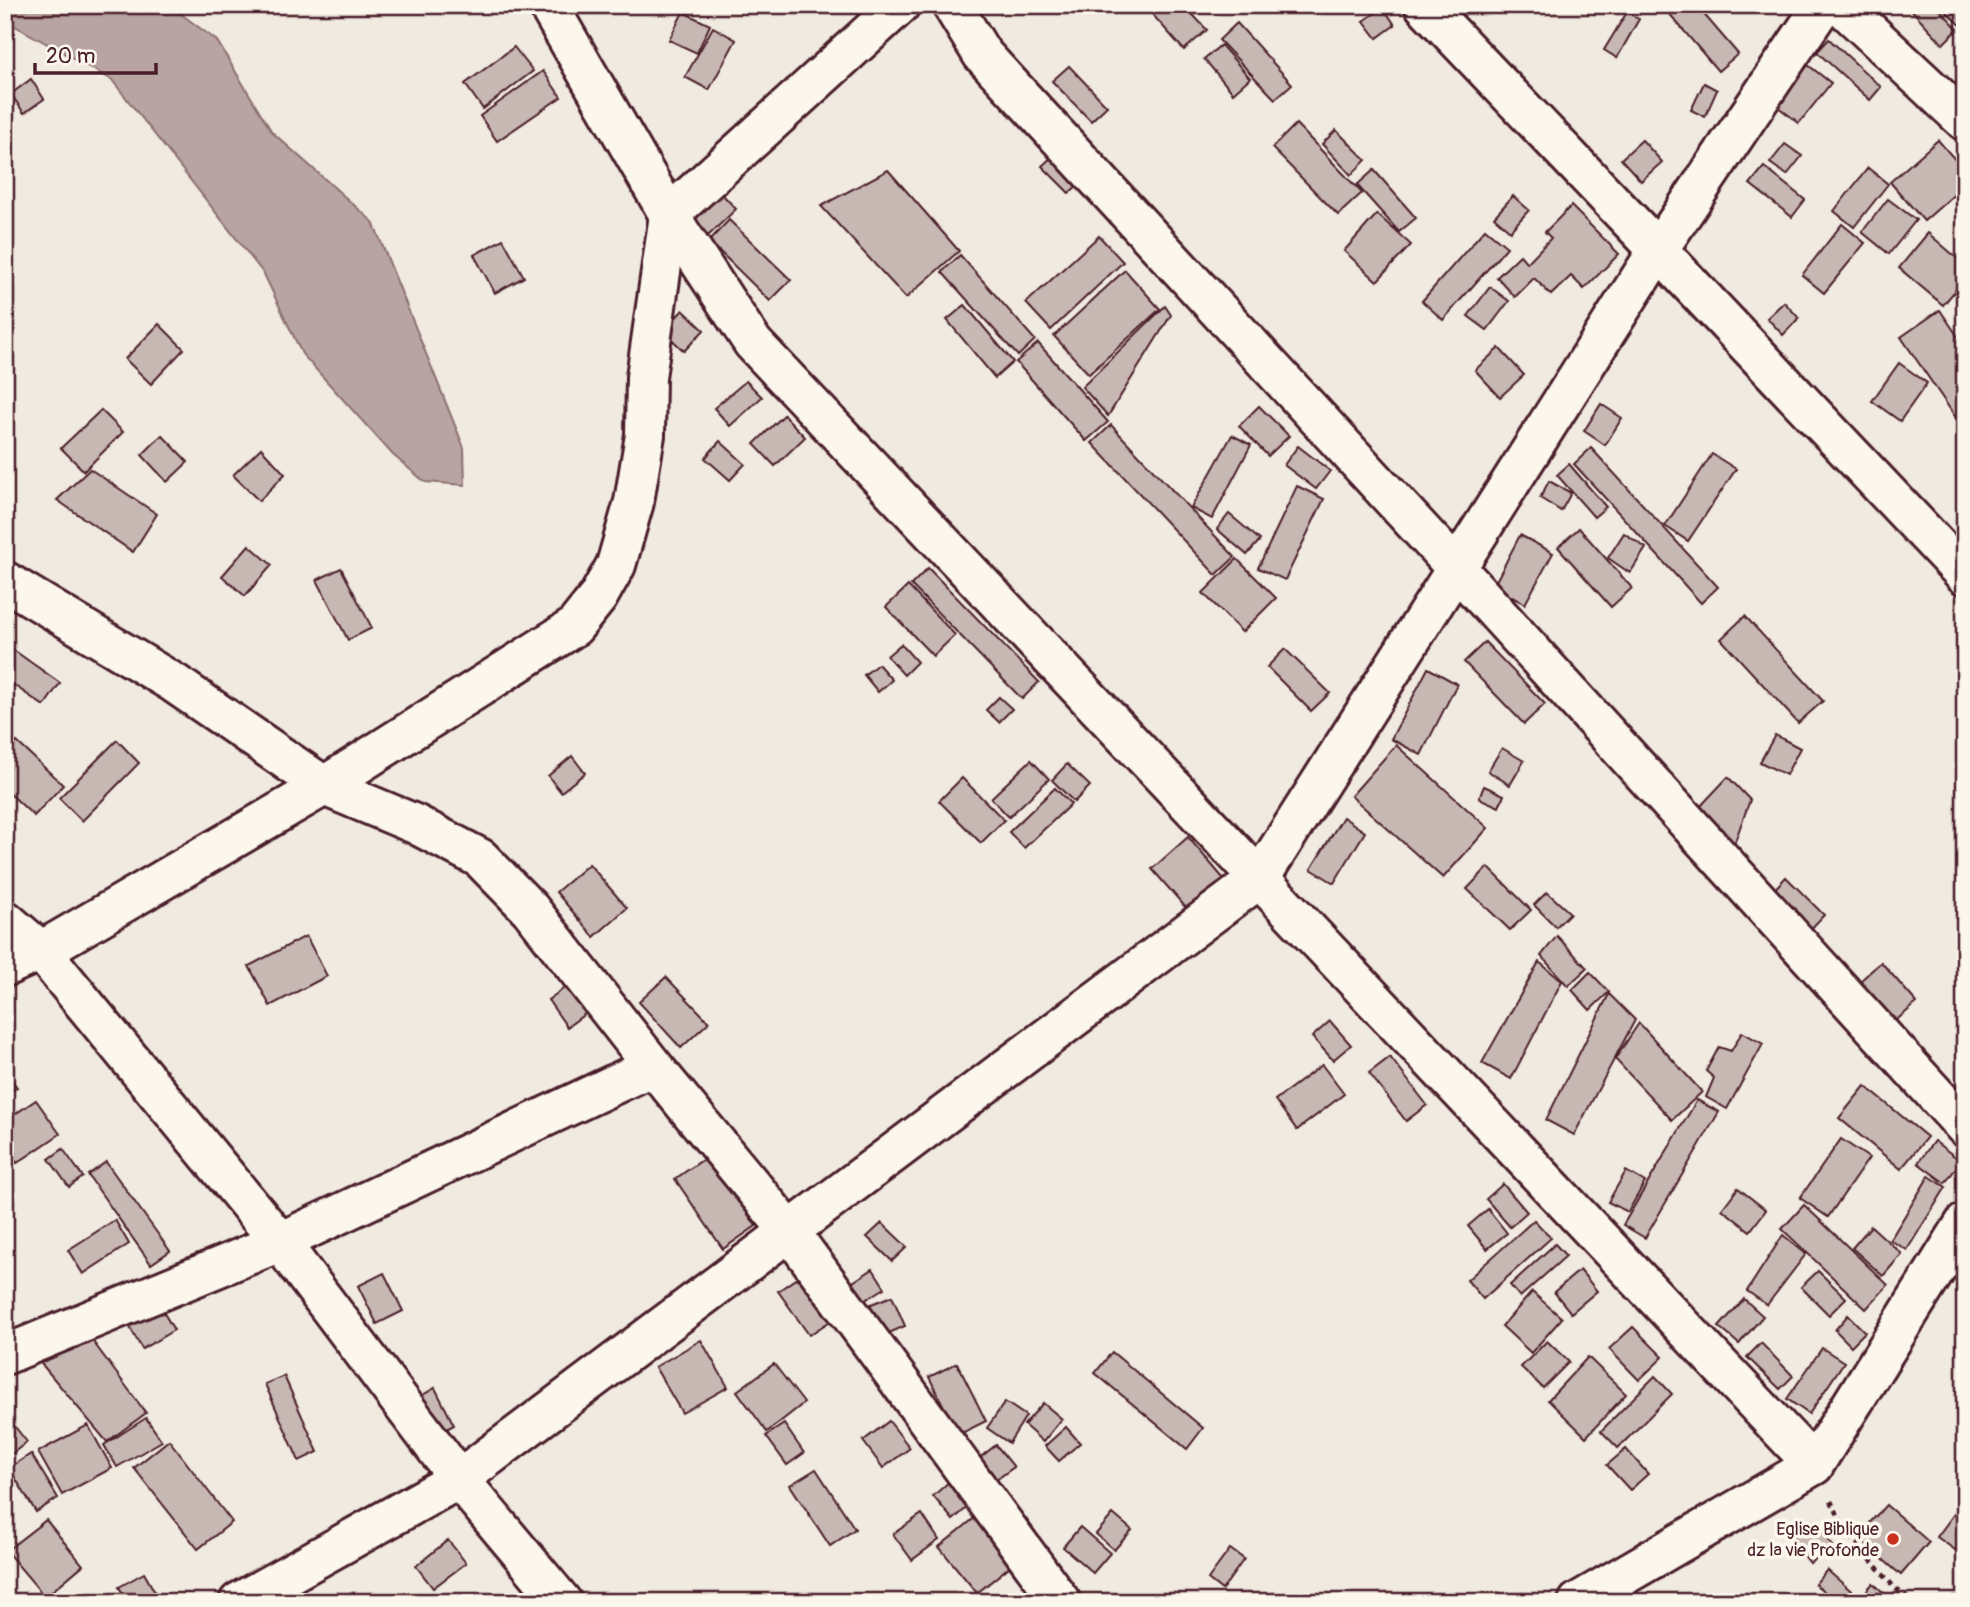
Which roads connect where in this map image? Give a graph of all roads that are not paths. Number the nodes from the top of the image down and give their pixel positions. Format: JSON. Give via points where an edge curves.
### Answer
{"nodes":[{"id":1,"x":548,"y":5,"type":"edge"},
{"id":2,"x":900,"y":5,"type":"edge"},
{"id":3,"x":952,"y":5,"type":"edge"},
{"id":4,"x":1424,"y":5,"type":"edge"},
{"id":5,"x":1823,"y":5,"type":"edge"},
{"id":6,"x":1841,"y":5,"type":"edge"},
{"id":7,"x":1965,"y":121,"type":"edge"},
{"id":8,"x":669,"y":215,"type":"junction"},
{"id":9,"x":1658,"y":250,"type":"junction"},
{"id":10,"x":1456,"y":568,"type":"junction"},
{"id":11,"x":1965,"y":575,"type":"edge"},
{"id":12,"x":5,"y":581,"type":"edge"},
{"id":13,"x":324,"y":786,"type":"junction"},
{"id":14,"x":1260,"y":878,"type":"junction"},
{"id":15,"x":5,"y":920,"type":"edge"},
{"id":16,"x":41,"y":951,"type":"junction"},
{"id":17,"x":5,"y":967,"type":"edge"},
{"id":18,"x":653,"y":1066,"type":"junction"},
{"id":19,"x":1965,"y":1127,"type":"edge"},
{"id":20,"x":1965,"y":1223,"type":"edge"},
{"id":21,"x":790,"y":1232,"type":"junction"},
{"id":22,"x":280,"y":1241,"type":"junction"},
{"id":23,"x":5,"y":1355,"type":"edge"},
{"id":24,"x":1814,"y":1465,"type":"junction"},
{"id":25,"x":459,"y":1479,"type":"junction"},
{"id":26,"x":239,"y":1602,"type":"edge"},
{"id":27,"x":562,"y":1602,"type":"edge"},
{"id":28,"x":1061,"y":1602,"type":"edge"},
{"id":29,"x":1578,"y":1602,"type":"edge"}],
"edges":[{"from":1,"to":8,"type":"street"},
{"from":2,"to":8,"type":"street"},
{"from":3,"to":10,"type":"street","via":[[982,54]]},
{"from":4,"to":9,"type":"street"},
{"from":5,"to":9,"type":"street"},
{"from":6,"to":7,"type":"street"},
{"from":8,"to":13,"type":"street","via":[[646,377],[646,435],[634,502],[616,565],[598,597],[574,627]]},
{"from":8,"to":14,"type":"street","via":[[753,343]]},
{"from":9,"to":10,"type":"street"},
{"from":9,"to":11,"type":"street"},
{"from":10,"to":14,"type":"street"},
{"from":10,"to":19,"type":"street"},
{"from":12,"to":13,"type":"street","via":[[174,682]]},
{"from":13,"to":16,"type":"street"},
{"from":13,"to":18,"type":"street","via":[[415,824],[480,858],[530,909]]},
{"from":14,"to":21,"type":"street"},
{"from":14,"to":24,"type":"street"},
{"from":15,"to":16,"type":"street"},
{"from":16,"to":17,"type":"street"},
{"from":16,"to":22,"type":"street"},
{"from":18,"to":21,"type":"street"},
{"from":18,"to":22,"type":"street"},
{"from":20,"to":24,"type":"street"},
{"from":21,"to":25,"type":"street"},
{"from":21,"to":28,"type":"street"},
{"from":22,"to":23,"type":"street"},
{"from":22,"to":25,"type":"street"},
{"from":24,"to":29,"type":"street"},
{"from":25,"to":26,"type":"street"},
{"from":25,"to":27,"type":"street"}]}
